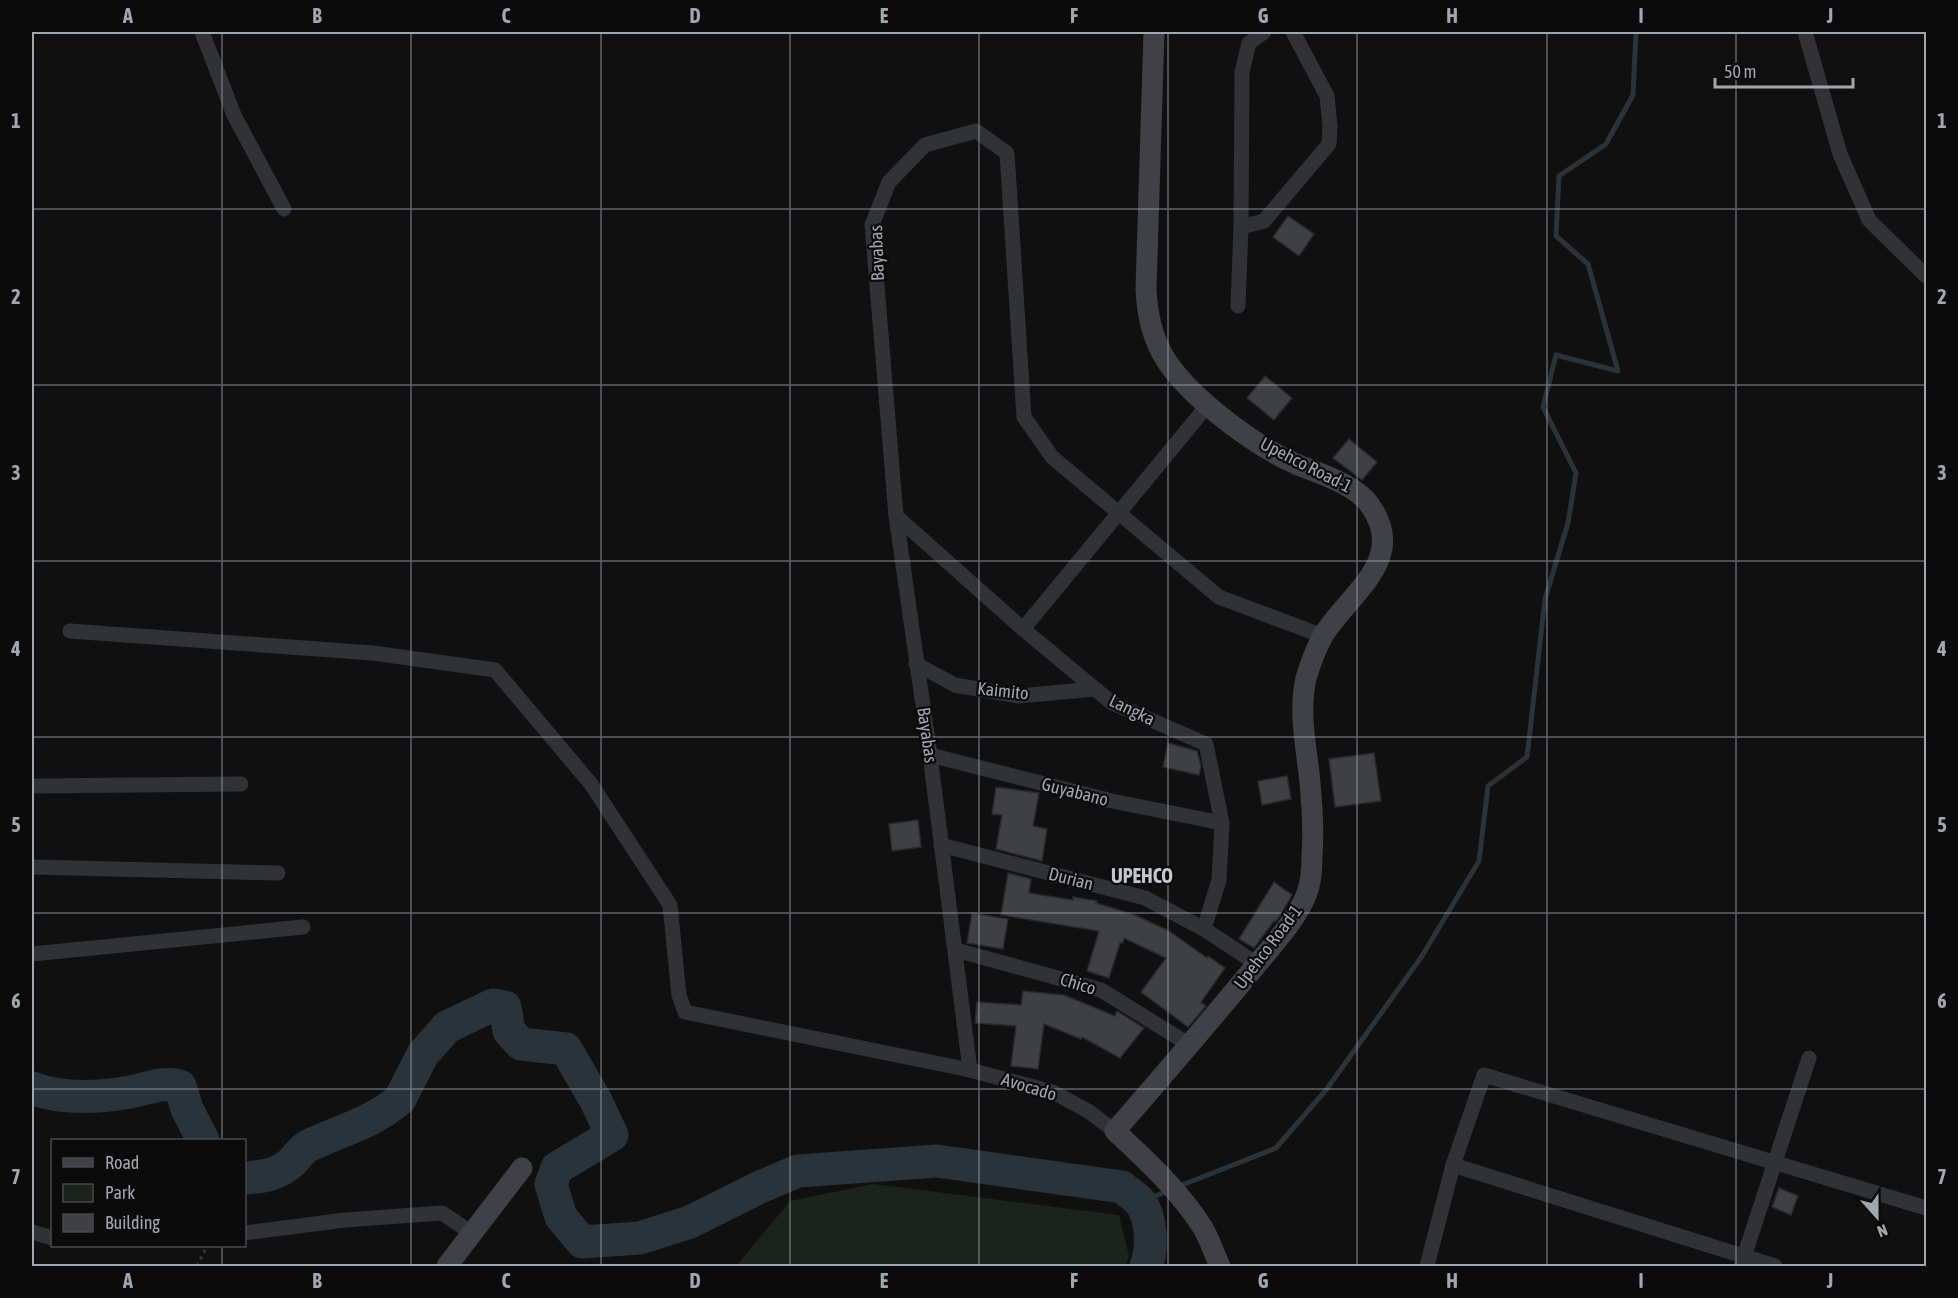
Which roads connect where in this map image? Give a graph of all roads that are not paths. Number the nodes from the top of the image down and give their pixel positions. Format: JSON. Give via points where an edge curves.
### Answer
{"nodes":[{"id":1,"x":202,"y":32,"type":"edge"},
{"id":2,"x":1154,"y":32,"type":"edge"},
{"id":3,"x":1264,"y":32,"type":"edge"},
{"id":4,"x":1293,"y":32,"type":"edge"},
{"id":5,"x":1805,"y":32,"type":"edge"},
{"id":6,"x":284,"y":209,"type":"dead end"},
{"id":7,"x":1241,"y":227,"type":"junction"},
{"id":8,"x":1926,"y":276,"type":"edge"},
{"id":9,"x":1238,"y":306,"type":"dead end"},
{"id":10,"x":1207,"y":406,"type":"junction"},
{"id":11,"x":1119,"y":513,"type":"junction"},
{"id":12,"x":897,"y":516,"type":"junction"},
{"id":13,"x":1023,"y":629,"type":"junction"},
{"id":14,"x":70,"y":631,"type":"dead end"},
{"id":15,"x":1323,"y":636,"type":"junction"},
{"id":16,"x":916,"y":664,"type":"junction"},
{"id":17,"x":1095,"y":688,"type":"junction"},
{"id":18,"x":930,"y":755,"type":"junction"},
{"id":19,"x":241,"y":784,"type":"dead end"},
{"id":20,"x":32,"y":786,"type":"edge"},
{"id":21,"x":1222,"y":823,"type":"junction"},
{"id":22,"x":941,"y":845,"type":"junction"},
{"id":23,"x":32,"y":867,"type":"edge"},
{"id":24,"x":278,"y":873,"type":"dead end"},
{"id":25,"x":303,"y":927,"type":"dead end"},
{"id":26,"x":1204,"y":929,"type":"junction"},
{"id":27,"x":956,"y":950,"type":"junction"},
{"id":28,"x":32,"y":954,"type":"edge"},
{"id":29,"x":1257,"y":964,"type":"junction"},
{"id":30,"x":1190,"y":1045,"type":"junction"},
{"id":31,"x":1809,"y":1058,"type":"dead end"},
{"id":32,"x":970,"y":1070,"type":"junction"},
{"id":33,"x":1115,"y":1131,"type":"junction"},
{"id":34,"x":1774,"y":1162,"type":"junction"},
{"id":35,"x":1453,"y":1165,"type":"junction"},
{"id":36,"x":522,"y":1168,"type":"dead end"},
{"id":37,"x":1926,"y":1208,"type":"edge"},
{"id":38,"x":32,"y":1232,"type":"edge"},
{"id":39,"x":246,"y":1233,"type":"edge"},
{"id":40,"x":472,"y":1233,"type":"junction"},
{"id":41,"x":51,"y":1238,"type":"edge"},
{"id":42,"x":1742,"y":1262,"type":"edge"},
{"id":43,"x":447,"y":1266,"type":"edge"},
{"id":44,"x":1220,"y":1266,"type":"edge"},
{"id":45,"x":1427,"y":1266,"type":"edge"},
{"id":46,"x":1774,"y":1266,"type":"edge"}],
"edges":[{"from":1,"to":6,"type":"street","via":[[234,115]]},
{"from":2,"to":10,"type":"street","name":"Upehco Road-1","via":[[1148,309],[1158,346],[1167,362]]},
{"from":3,"to":7,"type":"street","via":[[1250,43],[1242,72]]},
{"from":4,"to":7,"type":"street","via":[[1328,96],[1329,144],[1264,221]]},
{"from":5,"to":8,"type":"street","via":[[1840,154],[1869,220]]},
{"from":7,"to":9,"type":"street"},
{"from":10,"to":11,"type":"street"},
{"from":10,"to":15,"type":"street","name":"Upehco Road-1","via":[[1289,460],[1359,493],[1370,504],[1383,533],[1384,546],[1377,567]]},
{"from":11,"to":12,"type":"street","name":"Bayabas","via":[[1052,457],[1024,417],[1007,153],[976,131],[925,145],[889,182],[872,225]]},
{"from":11,"to":13,"type":"street"},
{"from":11,"to":15,"type":"street","name":"Bayabas","via":[[1219,597]]},
{"from":12,"to":13,"type":"street","name":"Langka"},
{"from":12,"to":16,"type":"street","name":"Bayabas"},
{"from":13,"to":17,"type":"street","name":"Langka"},
{"from":14,"to":32,"type":"street","name":"Avocado","via":[[374,653],[495,670],[591,784],[670,905],[684,1012]]},
{"from":15,"to":29,"type":"street","name":"Upehco Road-1","via":[[1306,678],[1303,704],[1314,830],[1311,877],[1297,912]]},
{"from":16,"to":17,"type":"street","name":"Kaimito","via":[[955,685],[1019,696]]},
{"from":16,"to":18,"type":"street","name":"Bayabas"},
{"from":17,"to":21,"type":"street","name":"Langka","via":[[1112,703],[1206,744]]},
{"from":18,"to":21,"type":"street","name":"Guyabano","via":[[1112,801]]},
{"from":18,"to":22,"type":"street","name":"Bayabas"},
{"from":19,"to":20,"type":"street"},
{"from":21,"to":26,"type":"street","name":"Langka","via":[[1219,880]]},
{"from":22,"to":26,"type":"street","name":"Durian","via":[[1145,898]]},
{"from":22,"to":27,"type":"street","name":"Bayabas"},
{"from":23,"to":24,"type":"street"},
{"from":25,"to":28,"type":"street"},
{"from":26,"to":29,"type":"street","name":"Durian"},
{"from":27,"to":30,"type":"street","name":"Chico","via":[[1101,990]]},
{"from":27,"to":32,"type":"street","name":"Bayabas"},
{"from":29,"to":30,"type":"street","name":"Upehco Road-1"},
{"from":30,"to":33,"type":"street","name":"Upehco Road-1"},
{"from":31,"to":34,"type":"street"},
{"from":32,"to":33,"type":"street","name":"Avocado","via":[[1053,1092]]},
{"from":33,"to":44,"type":"street","via":[[1183,1200],[1204,1230]]},
{"from":34,"to":35,"type":"street","via":[[1484,1075]]},
{"from":34,"to":37,"type":"street"},
{"from":34,"to":42,"type":"street"},
{"from":35,"to":42,"type":"street"},
{"from":35,"to":45,"type":"street"},
{"from":36,"to":40,"type":"street"},
{"from":38,"to":41,"type":"street"},
{"from":39,"to":40,"type":"street","via":[[442,1213]]},
{"from":40,"to":43,"type":"street"},
{"from":42,"to":46,"type":"street"}]}
